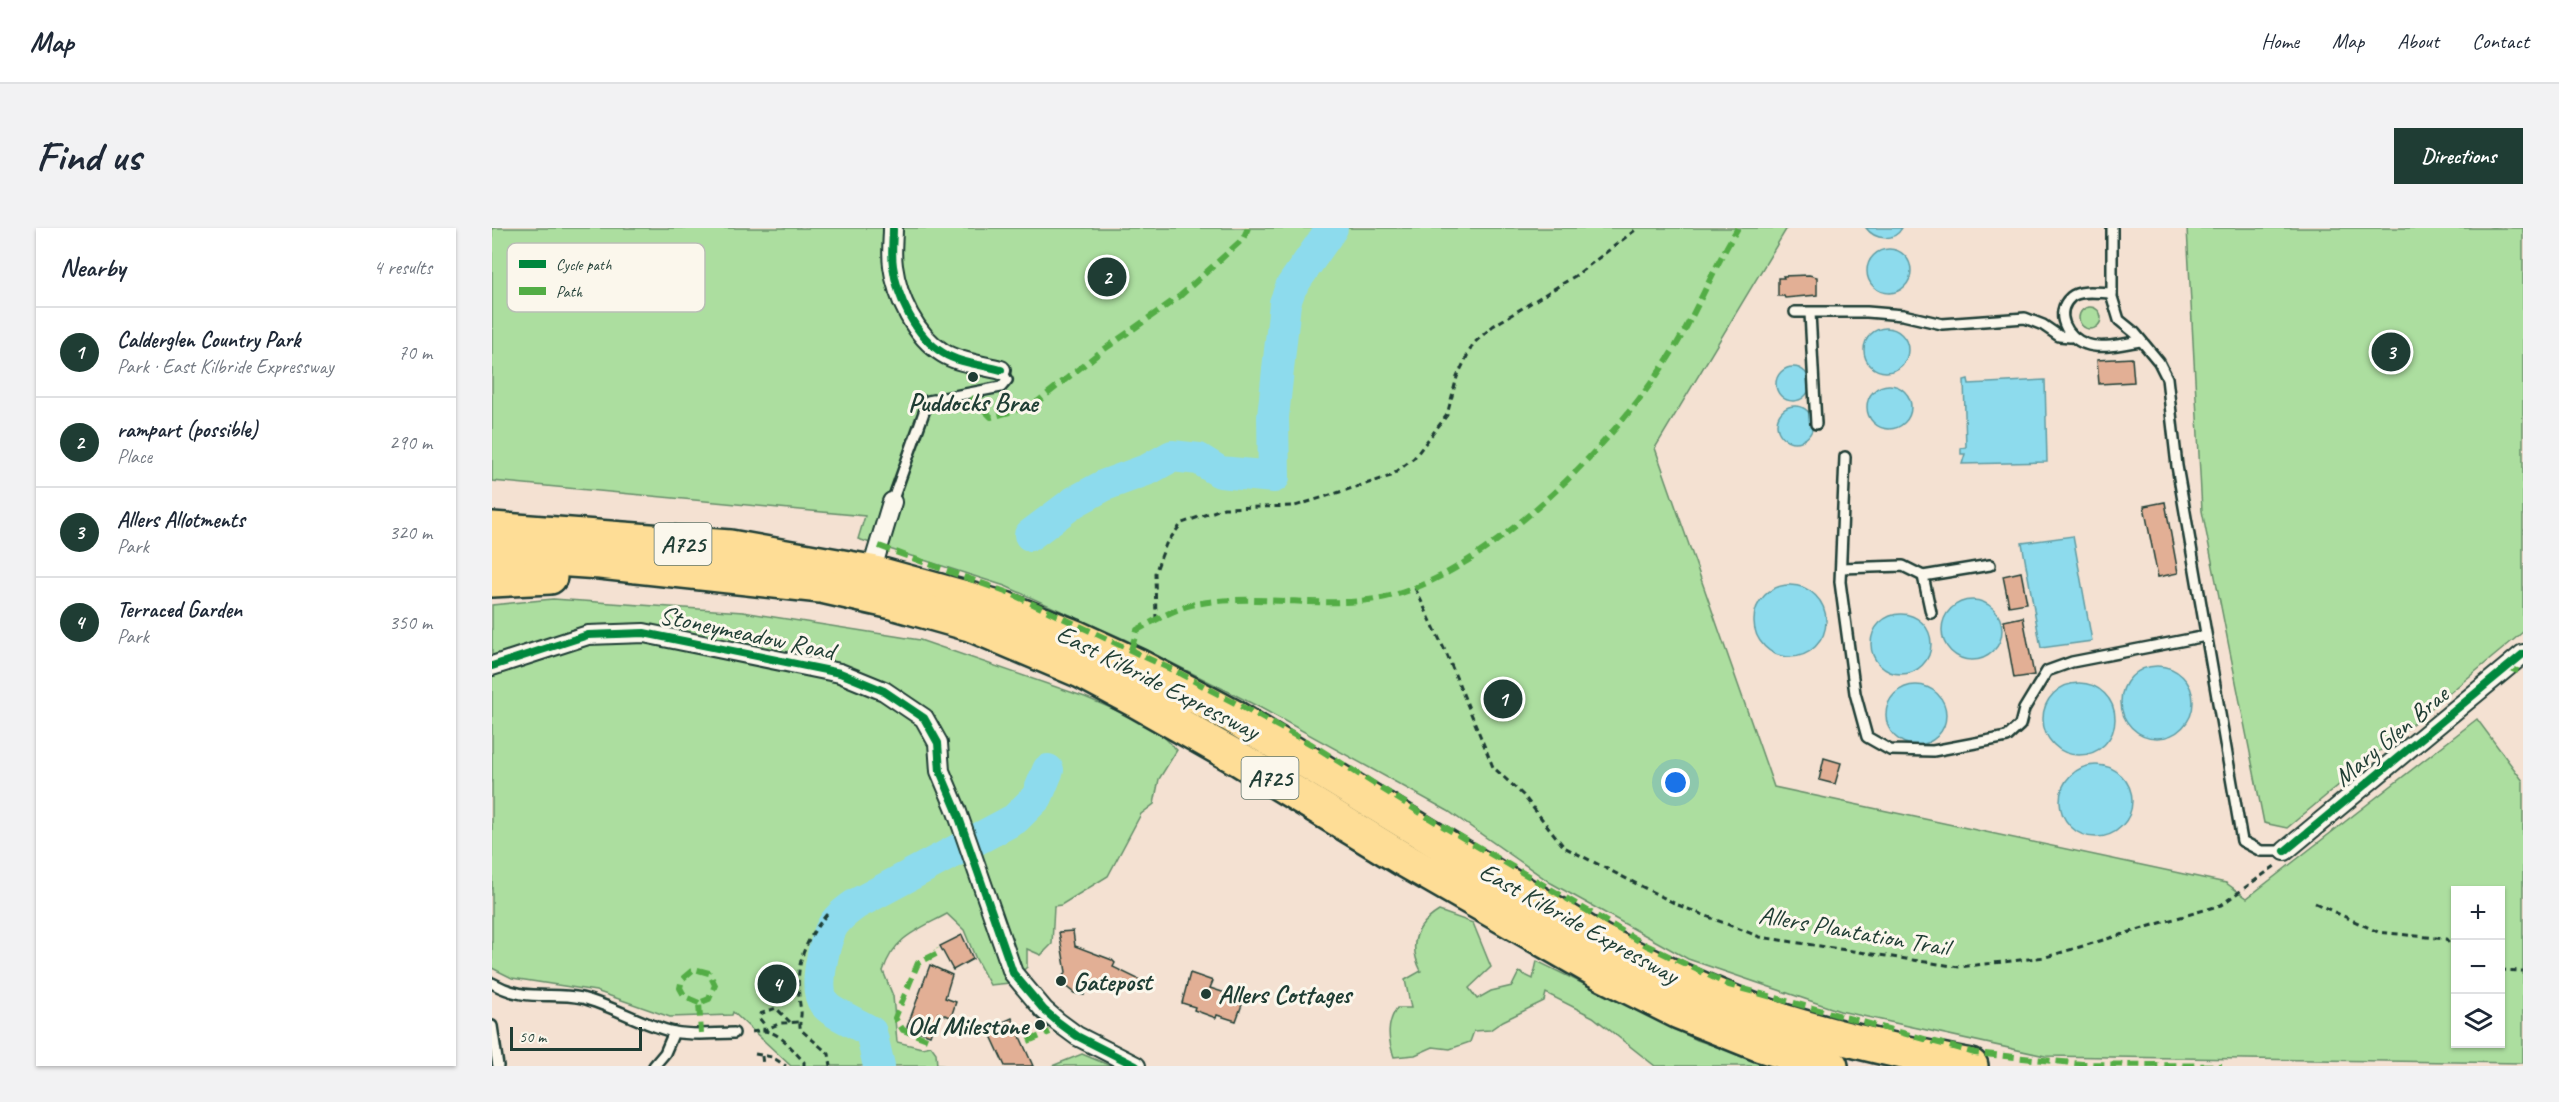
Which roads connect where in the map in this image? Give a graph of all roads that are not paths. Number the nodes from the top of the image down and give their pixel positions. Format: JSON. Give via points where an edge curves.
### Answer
{"nodes":[{"id":1,"x":893,"y":228,"type":"edge"},
{"id":2,"x":2112,"y":228,"type":"edge"},
{"id":3,"x":2112,"y":293,"type":"junction"},
{"id":4,"x":1795,"y":312,"type":"dead end"},
{"id":5,"x":1810,"y":313,"type":"junction"},
{"id":6,"x":2070,"y":337,"type":"junction"},
{"id":7,"x":2141,"y":341,"type":"junction"},
{"id":8,"x":1001,"y":370,"type":"joint"},
{"id":9,"x":1816,"y":424,"type":"dead end"},
{"id":10,"x":1845,"y":457,"type":"dead end"},
{"id":11,"x":892,"y":502,"type":"joint"},
{"id":12,"x":492,"y":530,"type":"edge"},
{"id":13,"x":492,"y":555,"type":"edge"},
{"id":14,"x":1990,"y":565,"type":"dead end"},
{"id":15,"x":1841,"y":568,"type":"junction"},
{"id":16,"x":681,"y":570,"type":"junction"},
{"id":17,"x":872,"y":572,"type":"junction"},
{"id":18,"x":1923,"y":576,"type":"junction"},
{"id":19,"x":492,"y":580,"type":"edge"},
{"id":20,"x":1931,"y":613,"type":"dead end"},
{"id":21,"x":2206,"y":636,"type":"junction"},
{"id":22,"x":2523,"y":654,"type":"edge"},
{"id":23,"x":492,"y":666,"type":"edge"},
{"id":24,"x":2285,"y":850,"type":"joint"},
{"id":25,"x":492,"y":983,"type":"edge"},
{"id":26,"x":492,"y":1026,"type":"edge"},
{"id":27,"x":674,"y":1032,"type":"junction"},
{"id":28,"x":734,"y":1033,"type":"dead end"},
{"id":29,"x":498,"y":1066,"type":"edge"},
{"id":30,"x":654,"y":1066,"type":"edge"},
{"id":31,"x":1136,"y":1066,"type":"edge"},
{"id":32,"x":1831,"y":1066,"type":"edge"},
{"id":33,"x":1971,"y":1066,"type":"edge"}],
"edges":[{"from":1,"to":8,"type":"street","via":[[893,265],[899,294],[910,317],[943,353]]},
{"from":2,"to":3,"type":"lane"},
{"from":3,"to":6,"type":"lane","via":[[2072,296],[2064,314],[2064,327]]},
{"from":3,"to":7,"type":"lane","via":[[2119,320]]},
{"from":4,"to":5,"type":"lane"},
{"from":5,"to":6,"type":"lane","via":[[1903,315],[1942,324],[2025,318],[2059,336]]},
{"from":5,"to":9,"type":"lane"},
{"from":6,"to":7,"type":"lane","via":[[2087,345]]},
{"from":7,"to":21,"type":"lane","via":[[2167,378],[2177,466]]},
{"from":8,"to":11,"type":"lane","via":[[1007,380],[1001,387],[928,401]]},
{"from":10,"to":15,"type":"lane"},
{"from":11,"to":17,"type":"street"},
{"from":12,"to":17,"type":"highway","name":"East Kilbride Expressway","number":"A725","via":[[730,547]]},
{"from":13,"to":16,"type":"highway","name":"East Kilbride Expressway","number":"A725"},
{"from":14,"to":18,"type":"lane"},
{"from":15,"to":18,"type":"lane","via":[[1903,566]]},
{"from":15,"to":21,"type":"lane","via":[[1855,693],[1867,738],[1890,750],[1934,751],[2007,737],[2020,725],[2024,710],[2047,671],[2072,662]]},
{"from":16,"to":19,"type":"highway"},
{"from":16,"to":32,"type":"highway","name":"East Kilbride Expressway","number":"A725","via":[[821,586],[892,602],[970,624],[1081,671],[1241,760],[1605,975],[1679,1012],[1761,1045]]},
{"from":17,"to":33,"type":"highway","name":"East Kilbride Expressway","number":"A725","via":[[1005,609],[1138,666],[1232,716],[1582,929],[1666,974],[1784,1021],[1906,1054]]},
{"from":18,"to":20,"type":"lane"},
{"from":21,"to":24,"type":"lane","via":[[2242,841],[2261,851]]},
{"from":22,"to":24,"type":"street","name":"Mary Glen Brae"},
{"from":23,"to":31,"type":"street","name":"Stoneymeadow Road","via":[[588,635],[644,633],[840,673],[884,691],[924,718],[938,743],[940,771],[1012,973],[1044,1010],[1077,1036]]},
{"from":25,"to":27,"type":"lane","via":[[537,997],[581,998]]},
{"from":26,"to":29,"type":"lane"},
{"from":27,"to":28,"type":"lane"},
{"from":27,"to":30,"type":"lane"}]}
